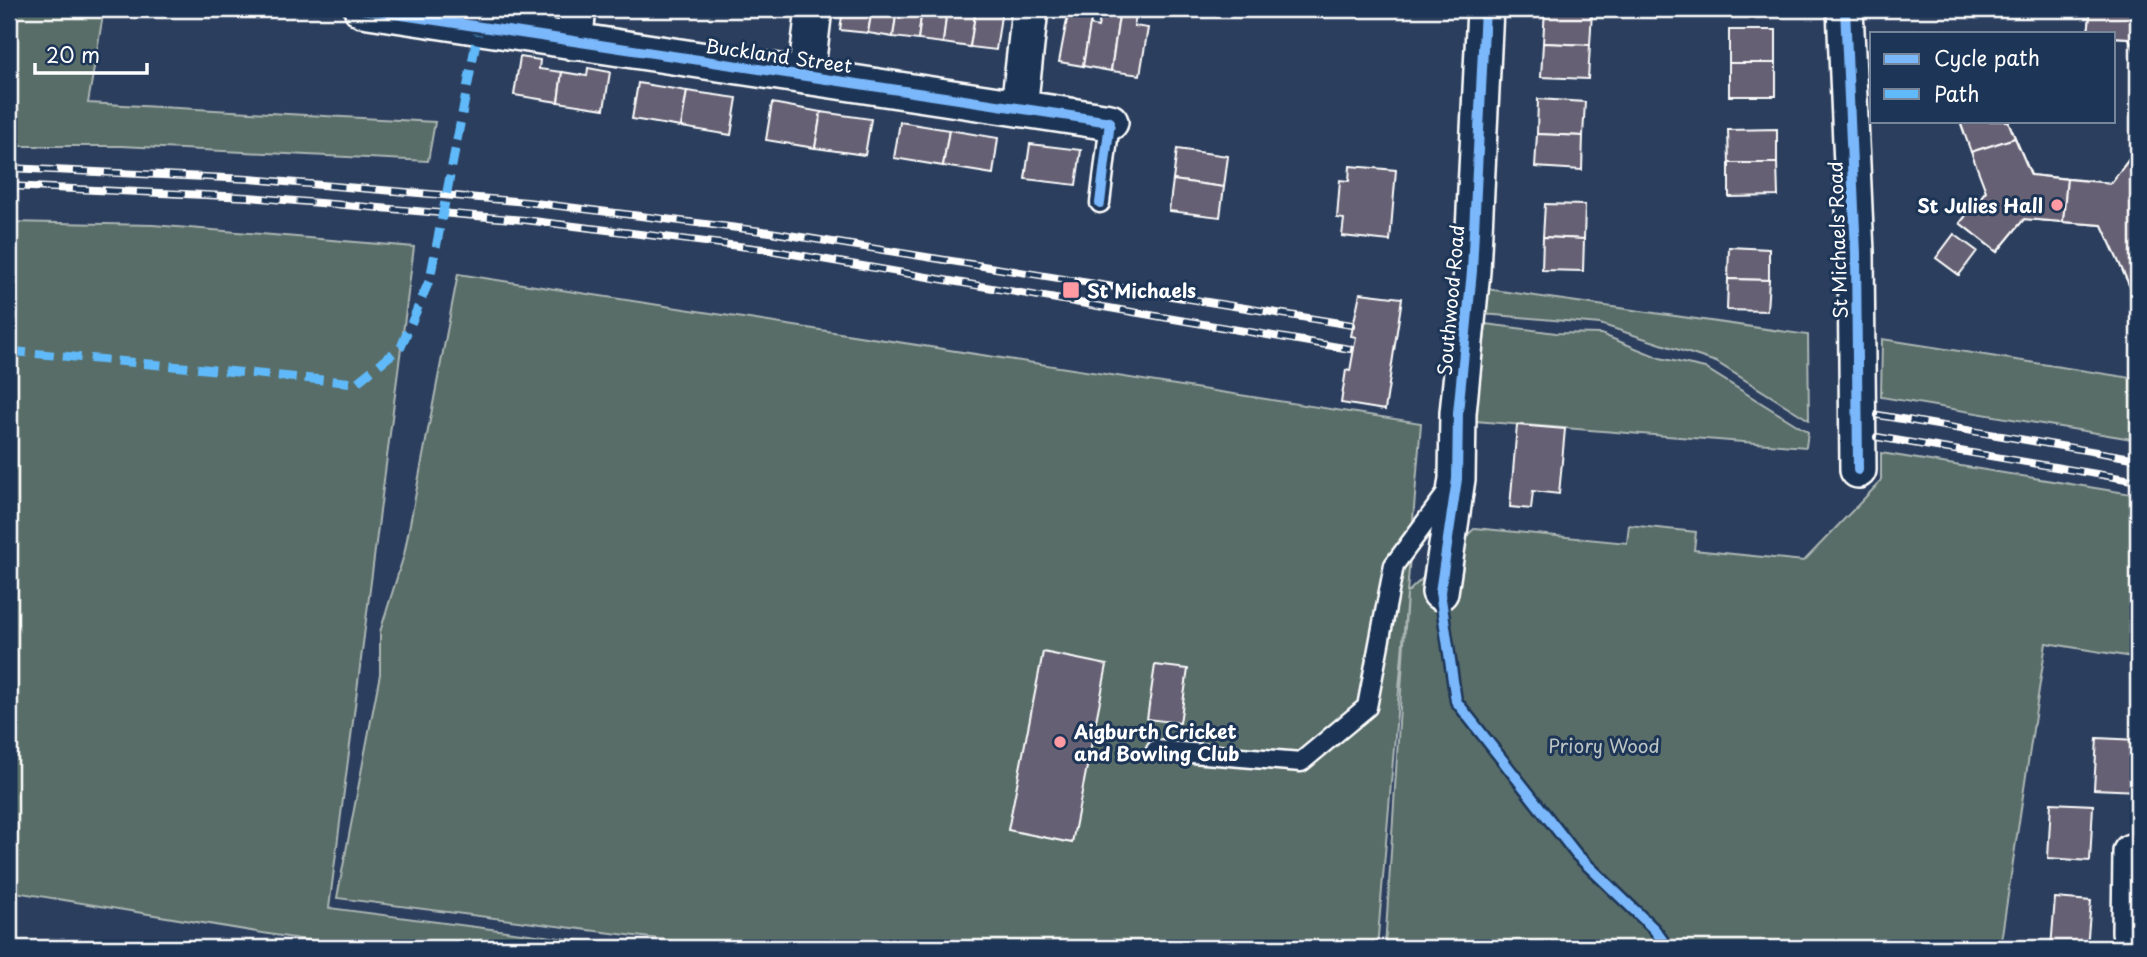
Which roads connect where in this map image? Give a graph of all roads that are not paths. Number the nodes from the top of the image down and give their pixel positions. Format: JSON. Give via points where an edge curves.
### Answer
{"nodes":[{"id":1,"x":362,"y":9,"type":"edge"},
{"id":2,"x":814,"y":9,"type":"edge"},
{"id":3,"x":1030,"y":9,"type":"edge"},
{"id":4,"x":1485,"y":9,"type":"edge"},
{"id":5,"x":1845,"y":9,"type":"edge"},
{"id":6,"x":576,"y":26,"type":"edge"},
{"id":7,"x":806,"y":76,"type":"junction"},
{"id":8,"x":1019,"y":108,"type":"junction"},
{"id":9,"x":1110,"y":122,"type":"joint"},
{"id":10,"x":1100,"y":203,"type":"dead end"},
{"id":11,"x":1858,"y":470,"type":"dead end"},
{"id":12,"x":1458,"y":479,"type":"junction"},
{"id":13,"x":1440,"y":592,"type":"dead end"},
{"id":14,"x":1156,"y":750,"type":"dead end"},
{"id":15,"x":2131,"y":852,"type":"dead end"},
{"id":16,"x":2134,"y":895,"type":"edge"},
{"id":17,"x":2130,"y":932,"type":"dead end"}],
"edges":[{"from":1,"to":6,"type":"street","name":"Buckland Street"},
{"from":2,"to":7,"type":"street"},
{"from":3,"to":8,"type":"street"},
{"from":4,"to":12,"type":"street","name":"Southwood Road","via":[[1472,271],[1458,413]]},
{"from":5,"to":11,"type":"street","name":"St Michaels Road","via":[[1856,253]]},
{"from":6,"to":7,"type":"street","name":"Buckland Street"},
{"from":7,"to":8,"type":"street","name":"Buckland Street"},
{"from":8,"to":9,"type":"street","name":"Buckland Street"},
{"from":9,"to":10,"type":"lane","name":"Buckland Street"},
{"from":12,"to":13,"type":"street","name":"Southwood Road"},
{"from":12,"to":14,"type":"lane","via":[[1394,565],[1367,707],[1301,762]]},
{"from":15,"to":16,"type":"street"},
{"from":16,"to":17,"type":"street"}]}
